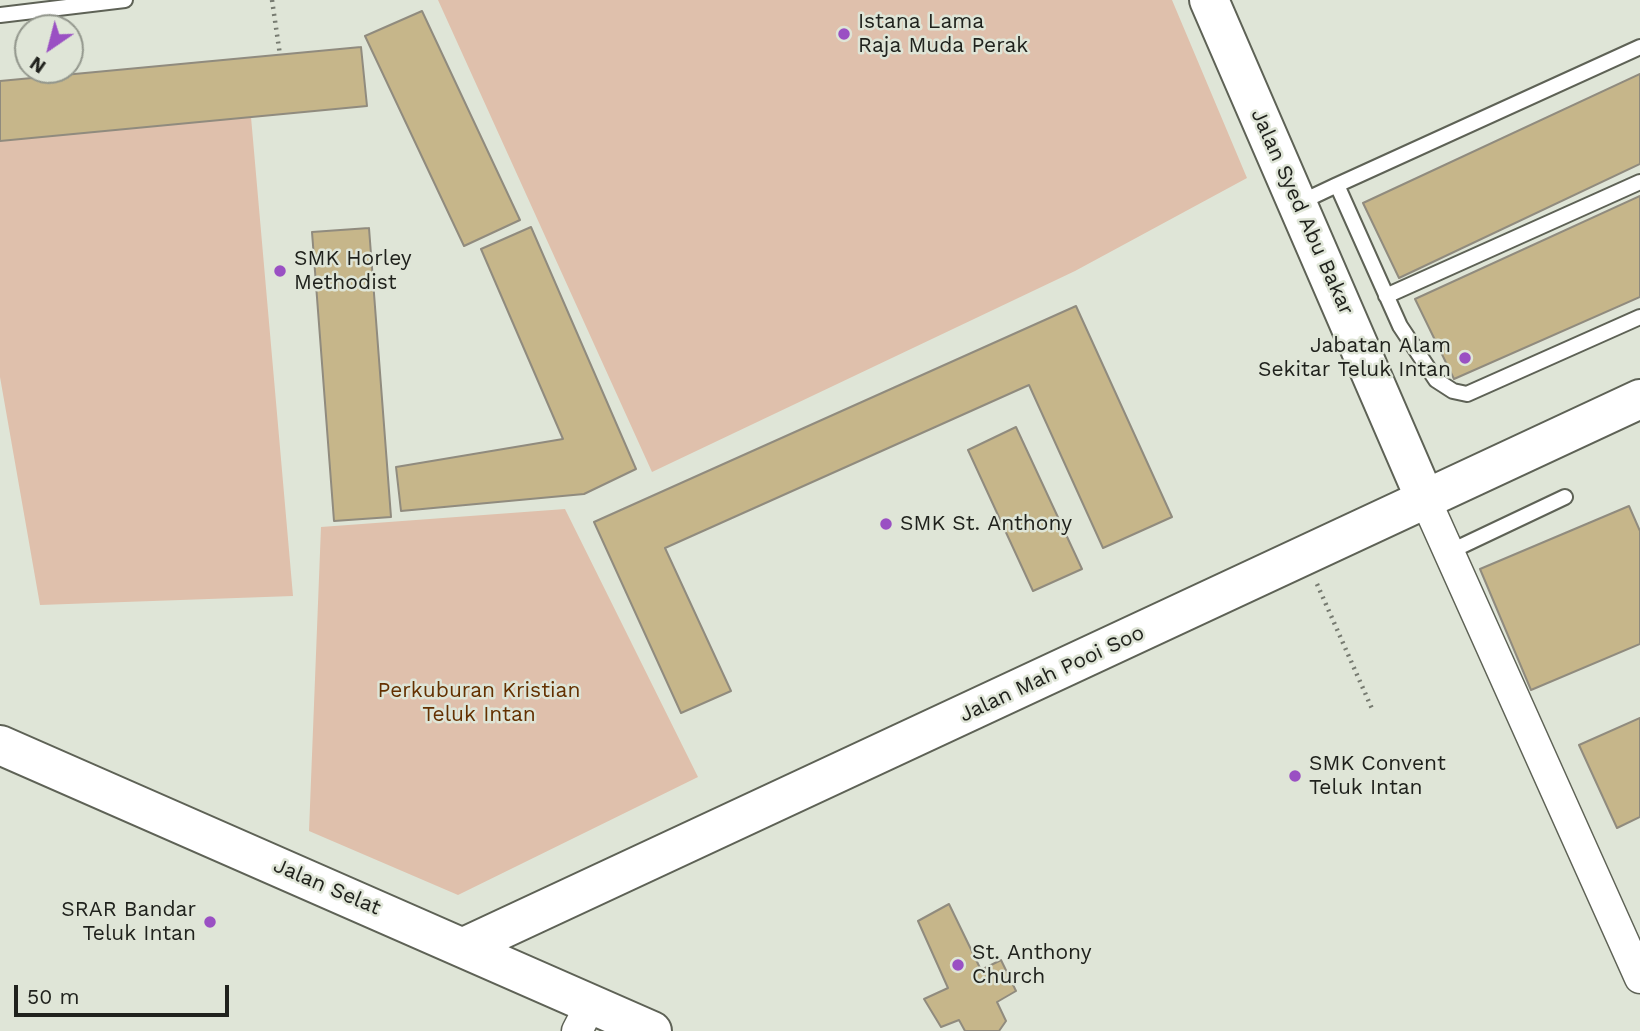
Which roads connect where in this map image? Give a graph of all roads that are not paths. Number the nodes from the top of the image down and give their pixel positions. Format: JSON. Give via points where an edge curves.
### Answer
{"nodes":[{"id":1,"x":125,"y":0,"type":"edge"},
{"id":2,"x":1209,"y":0,"type":"edge"},
{"id":3,"x":0,"y":15,"type":"edge"},
{"id":4,"x":1640,"y":47,"type":"edge"},
{"id":5,"x":1640,"y":182,"type":"edge"},
{"id":6,"x":1337,"y":185,"type":"junction"},
{"id":7,"x":1299,"y":203,"type":"junction"},
{"id":8,"x":1386,"y":296,"type":"junction"},
{"id":9,"x":1640,"y":317,"type":"edge"},
{"id":10,"x":1640,"y":399,"type":"edge"},
{"id":11,"x":1565,"y":497,"type":"dead end"},
{"id":12,"x":1426,"y":501,"type":"junction"},
{"id":13,"x":1449,"y":552,"type":"junction"},
{"id":14,"x":0,"y":746,"type":"edge"},
{"id":15,"x":464,"y":947,"type":"junction"},
{"id":16,"x":1640,"y":978,"type":"edge"},
{"id":17,"x":584,"y":1018,"type":"edge"},
{"id":18,"x":652,"y":1031,"type":"edge"}],
"edges":[{"from":1,"to":3,"type":"lane"},
{"from":2,"to":7,"type":"street","name":"Jalan Syed Abu Bakar"},
{"from":4,"to":6,"type":"lane"},
{"from":5,"to":8,"type":"lane"},
{"from":6,"to":7,"type":"lane"},
{"from":6,"to":8,"type":"lane"},
{"from":7,"to":12,"type":"street","name":"Jalan Syed Abu Bakar"},
{"from":8,"to":9,"type":"lane","via":[[1436,380],[1467,394]]},
{"from":10,"to":12,"type":"street","name":"Jalan Mah Pooi Soo"},
{"from":11,"to":13,"type":"lane"},
{"from":12,"to":13,"type":"street"},
{"from":12,"to":15,"type":"street","name":"Jalan Mah Pooi Soo"},
{"from":13,"to":16,"type":"street"},
{"from":14,"to":15,"type":"street","name":"Jalan Selat"},
{"from":15,"to":17,"type":"street","name":"Jalan Selat"},
{"from":17,"to":18,"type":"street","name":"Jalan Selat"}]}
